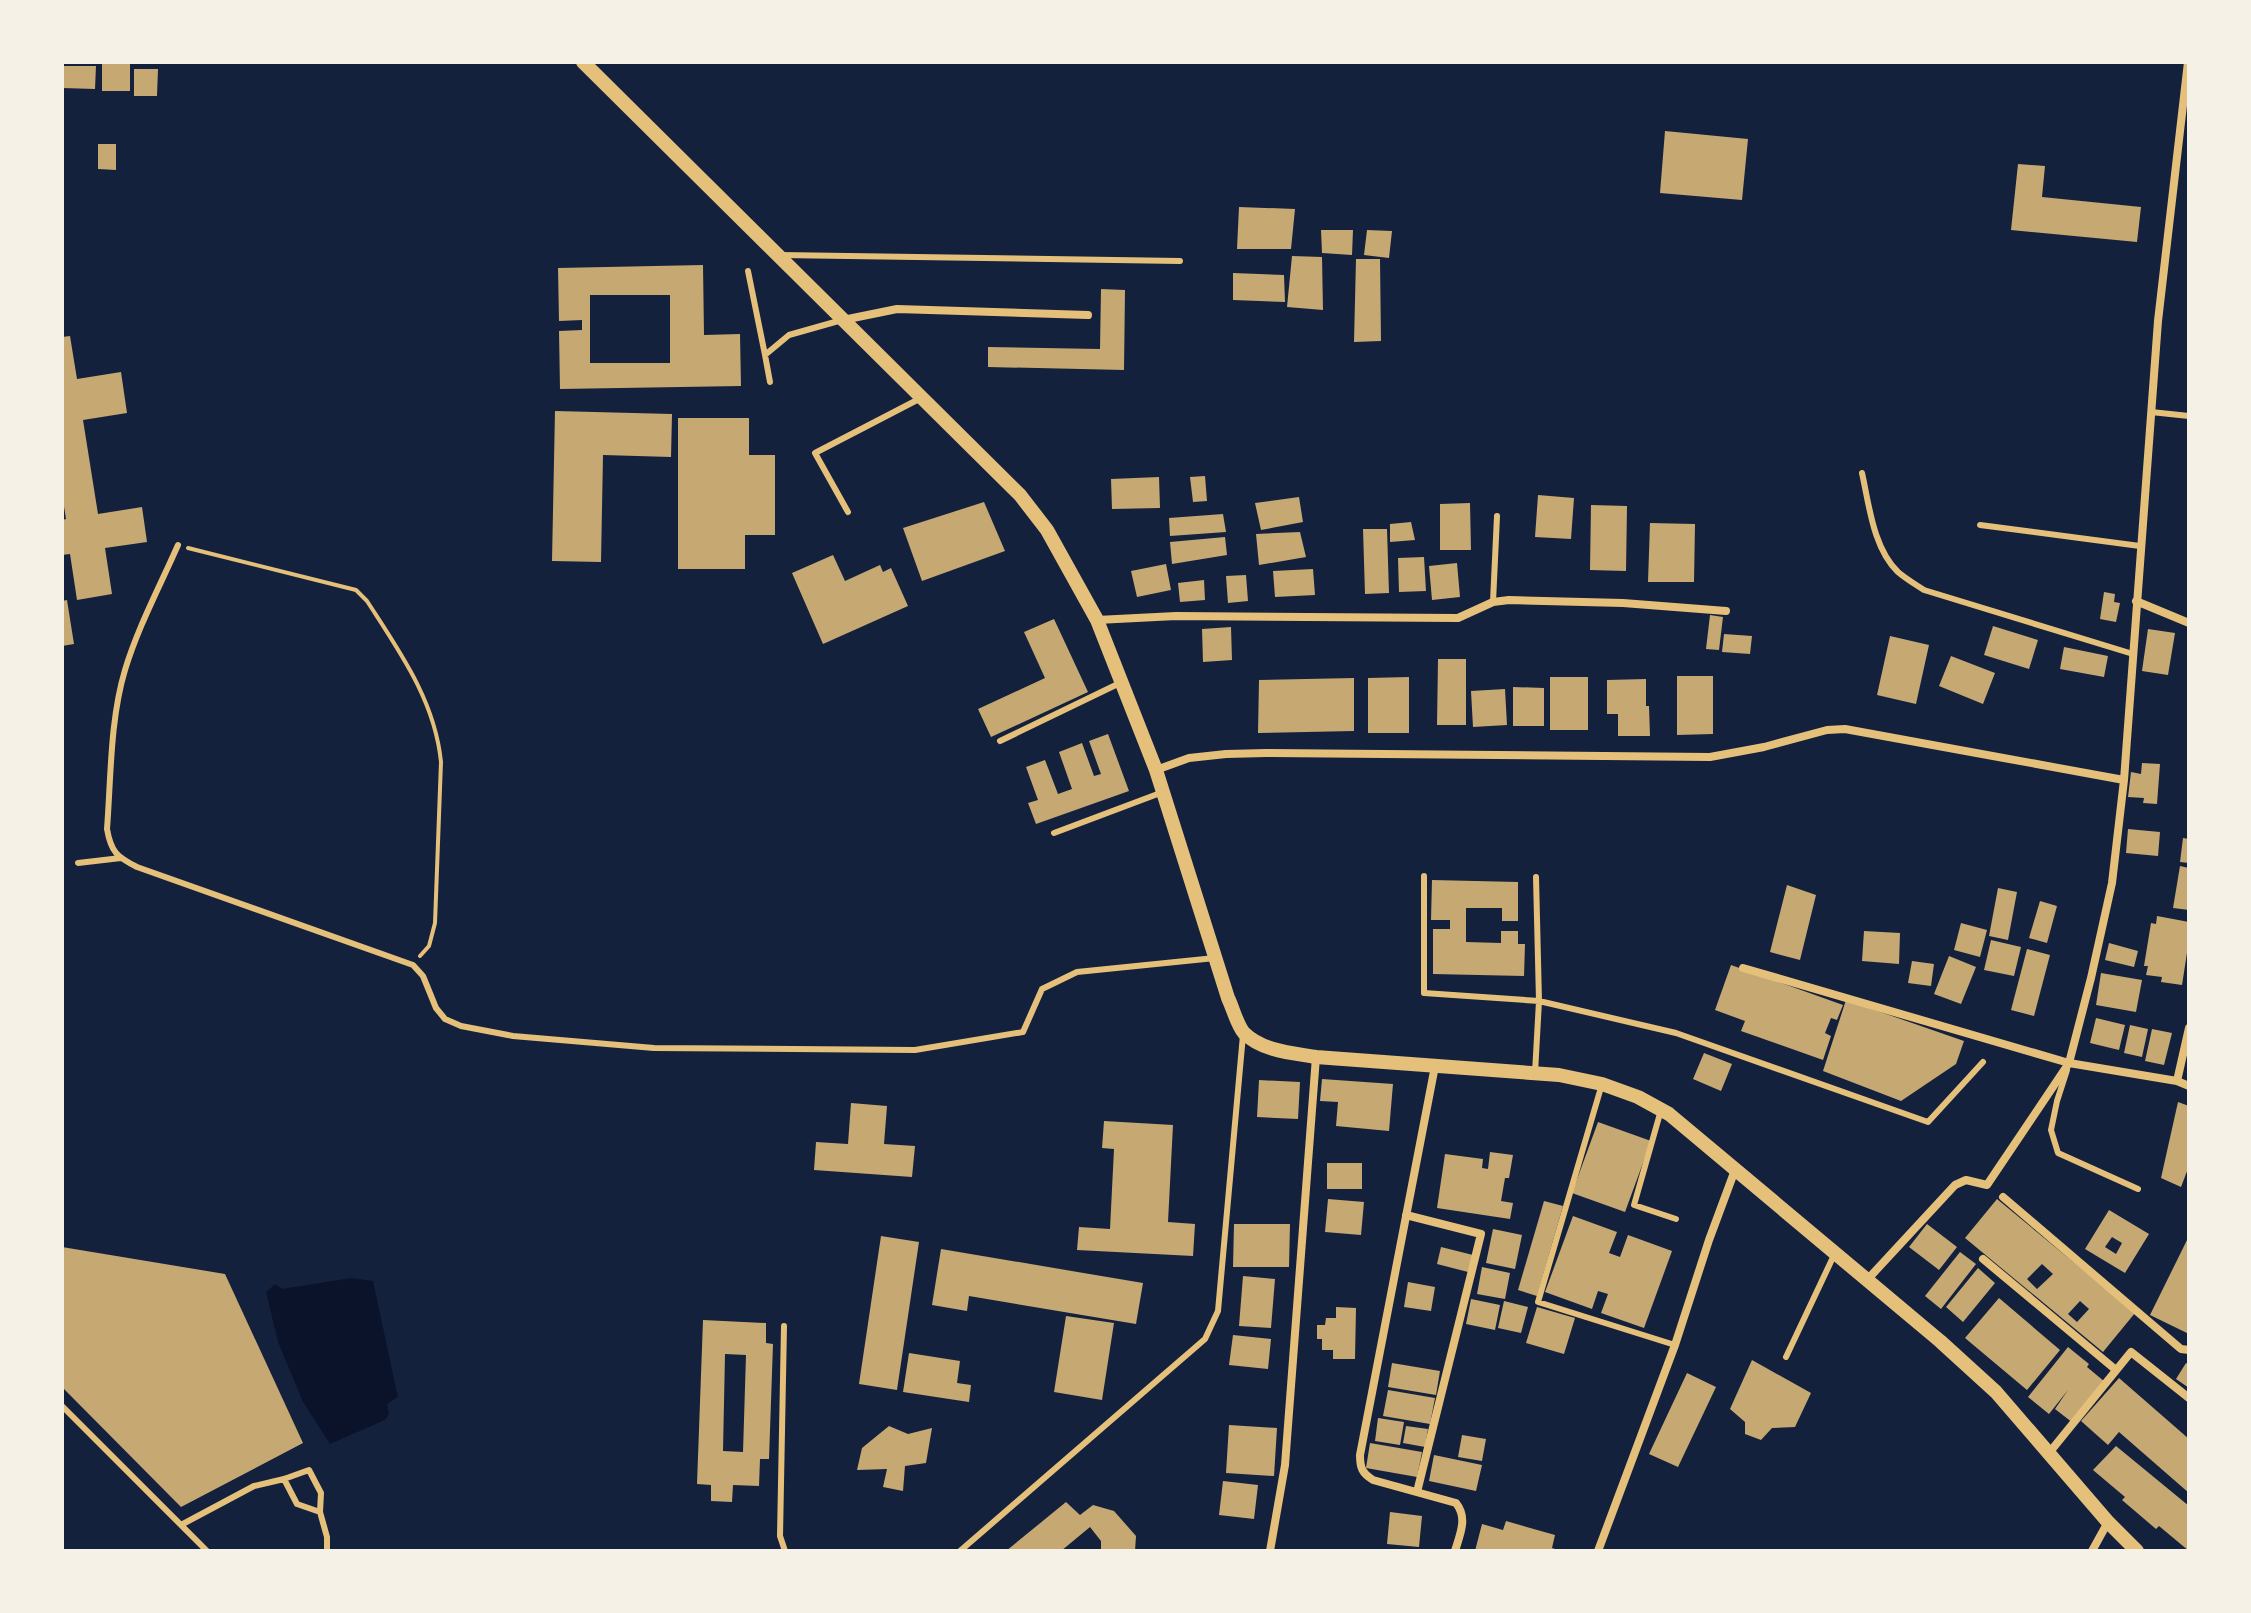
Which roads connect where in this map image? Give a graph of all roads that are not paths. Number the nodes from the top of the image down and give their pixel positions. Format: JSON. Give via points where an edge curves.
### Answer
{"nodes":[{"id":1,"x":583,"y":62,"type":"edge"},
{"id":2,"x":2188,"y":62,"type":"edge"},
{"id":3,"x":777,"y":255,"type":"junction"},
{"id":4,"x":1180,"y":261,"type":"dead end"},
{"id":5,"x":748,"y":271,"type":"dead end"},
{"id":6,"x":1088,"y":315,"type":"dead end"},
{"id":7,"x":842,"y":320,"type":"junction"},
{"id":8,"x":765,"y":355,"type":"junction"},
{"id":9,"x":770,"y":382,"type":"dead end"},
{"id":10,"x":921,"y":398,"type":"junction"},
{"id":11,"x":2151,"y":412,"type":"junction"},
{"id":12,"x":2189,"y":416,"type":"edge"},
{"id":13,"x":1862,"y":473,"type":"dead end"},
{"id":14,"x":848,"y":512,"type":"dead end"},
{"id":15,"x":1497,"y":516,"type":"dead end"},
{"id":16,"x":1980,"y":525,"type":"dead end"},
{"id":17,"x":178,"y":545,"type":"road end"},
{"id":18,"x":2140,"y":546,"type":"junction"},
{"id":19,"x":2136,"y":601,"type":"junction"},
{"id":20,"x":1493,"y":602,"type":"junction"},
{"id":21,"x":1726,"y":611,"type":"dead end"},
{"id":22,"x":1097,"y":620,"type":"junction"},
{"id":23,"x":2189,"y":623,"type":"edge"},
{"id":24,"x":2133,"y":654,"type":"junction"},
{"id":25,"x":1122,"y":682,"type":"junction"},
{"id":26,"x":1000,"y":741,"type":"dead end"},
{"id":27,"x":1156,"y":770,"type":"junction"},
{"id":28,"x":2124,"y":780,"type":"junction"},
{"id":29,"x":1163,"y":792,"type":"junction"},
{"id":30,"x":1054,"y":833,"type":"dead end"},
{"id":31,"x":121,"y":858,"type":"junction"},
{"id":32,"x":78,"y":863,"type":"dead end"},
{"id":33,"x":1424,"y":876,"type":"dead end"},
{"id":34,"x":1536,"y":877,"type":"dead end"},
{"id":35,"x":1215,"y":958,"type":"junction"},
{"id":36,"x":1743,"y":968,"type":"dead end"},
{"id":37,"x":1539,"y":1001,"type":"junction"},
{"id":38,"x":2189,"y":1028,"type":"edge"},
{"id":39,"x":1243,"y":1032,"type":"junction"},
{"id":40,"x":1316,"y":1057,"type":"junction"},
{"id":41,"x":1983,"y":1062,"type":"dead end"},
{"id":42,"x":2069,"y":1063,"type":"junction"},
{"id":43,"x":1435,"y":1066,"type":"junction"},
{"id":44,"x":1535,"y":1073,"type":"junction"},
{"id":45,"x":2177,"y":1081,"type":"junction"},
{"id":46,"x":1602,"y":1084,"type":"junction"},
{"id":47,"x":2189,"y":1086,"type":"edge"},
{"id":48,"x":1661,"y":1110,"type":"junction"},
{"id":49,"x":1735,"y":1170,"type":"junction"},
{"id":50,"x":2138,"y":1189,"type":"dead end"},
{"id":51,"x":2003,"y":1197,"type":"dead end"},
{"id":52,"x":1406,"y":1215,"type":"junction"},
{"id":53,"x":1676,"y":1219,"type":"dead end"},
{"id":54,"x":1835,"y":1253,"type":"junction"},
{"id":55,"x":1983,"y":1259,"type":"dead end"},
{"id":56,"x":1867,"y":1280,"type":"junction"},
{"id":57,"x":784,"y":1326,"type":"dead end"},
{"id":58,"x":1675,"y":1345,"type":"junction"},
{"id":59,"x":2189,"y":1350,"type":"edge"},
{"id":60,"x":1786,"y":1357,"type":"dead end"},
{"id":61,"x":2116,"y":1370,"type":"junction"},
{"id":62,"x":2189,"y":1398,"type":"edge"},
{"id":63,"x":62,"y":1406,"type":"edge"},
{"id":64,"x":2049,"y":1453,"type":"junction"},
{"id":65,"x":284,"y":1479,"type":"junction"},
{"id":66,"x":1417,"y":1492,"type":"junction"},
{"id":67,"x":320,"y":1512,"type":"junction"},
{"id":68,"x":2108,"y":1522,"type":"junction"},
{"id":69,"x":181,"y":1525,"type":"junction"},
{"id":70,"x":207,"y":1551,"type":"edge"},
{"id":71,"x":327,"y":1551,"type":"edge"},
{"id":72,"x":785,"y":1551,"type":"edge"},
{"id":73,"x":960,"y":1551,"type":"edge"},
{"id":74,"x":1270,"y":1551,"type":"edge"},
{"id":75,"x":1455,"y":1551,"type":"edge"},
{"id":76,"x":1598,"y":1551,"type":"edge"},
{"id":77,"x":2092,"y":1551,"type":"edge"},
{"id":78,"x":2137,"y":1551,"type":"edge"}],
"edges":[{"from":1,"to":3,"type":"street"},
{"from":2,"to":11,"type":"street"},
{"from":3,"to":4,"type":"lane"},
{"from":3,"to":7,"type":"street"},
{"from":5,"to":8,"type":"lane"},
{"from":6,"to":7,"type":"street","via":[[897,309]]},
{"from":7,"to":8,"type":"lane","via":[[789,335]]},
{"from":7,"to":10,"type":"street"},
{"from":8,"to":9,"type":"lane"},
{"from":10,"to":14,"type":"lane","via":[[815,453]]},
{"from":10,"to":22,"type":"street","via":[[1020,495],[1047,530]]},
{"from":11,"to":12,"type":"lane"},
{"from":11,"to":18,"type":"street"},
{"from":13,"to":24,"type":"lane","via":[[1884,554],[1924,590]]},
{"from":15,"to":20,"type":"lane"},
{"from":16,"to":18,"type":"lane"},
{"from":17,"to":31,"type":"lane","via":[[133,647],[116,713],[107,829],[110,845]]},
{"from":18,"to":19,"type":"street"},
{"from":19,"to":23,"type":"street"},
{"from":19,"to":24,"type":"street"},
{"from":20,"to":21,"type":"street","via":[[1623,603]]},
{"from":20,"to":22,"type":"street","via":[[1458,618]]},
{"from":22,"to":25,"type":"street"},
{"from":24,"to":28,"type":"street"},
{"from":25,"to":26,"type":"lane"},
{"from":25,"to":27,"type":"street"},
{"from":27,"to":28,"type":"street","via":[[1189,758],[1266,753],[1710,757],[1845,729]]},
{"from":27,"to":29,"type":"street"},
{"from":28,"to":42,"type":"street","via":[[2112,883]]},
{"from":29,"to":30,"type":"lane"},
{"from":29,"to":35,"type":"street"},
{"from":31,"to":32,"type":"lane"},
{"from":31,"to":35,"type":"lane","via":[[413,965],[445,1019],[513,1036],[654,1048],[915,1050],[1023,1032],[1042,989],[1077,972]]},
{"from":33,"to":37,"type":"lane","via":[[1424,993]]},
{"from":34,"to":37,"type":"lane"},
{"from":35,"to":39,"type":"street"},
{"from":36,"to":42,"type":"street"},
{"from":37,"to":41,"type":"lane","via":[[1676,1033],[1928,1122]]},
{"from":37,"to":44,"type":"lane"},
{"from":38,"to":45,"type":"street"},
{"from":39,"to":40,"type":"street","via":[[1282,1052]]},
{"from":39,"to":73,"type":"lane","via":[[1218,1311],[1205,1339]]},
{"from":40,"to":43,"type":"street"},
{"from":40,"to":74,"type":"street","via":[[1285,1465]]},
{"from":42,"to":45,"type":"street"},
{"from":42,"to":50,"type":"lane","via":[[2051,1130],[2058,1153]]},
{"from":42,"to":56,"type":"street","via":[[1987,1185],[1966,1180],[1955,1185]]},
{"from":43,"to":44,"type":"street"},
{"from":43,"to":52,"type":"street"},
{"from":44,"to":46,"type":"street"},
{"from":45,"to":47,"type":"street"},
{"from":46,"to":48,"type":"street"},
{"from":46,"to":58,"type":"lane","via":[[1538,1302]]},
{"from":48,"to":49,"type":"street"},
{"from":48,"to":53,"type":"lane","via":[[1634,1205]]},
{"from":49,"to":54,"type":"street"},
{"from":49,"to":58,"type":"street"},
{"from":51,"to":59,"type":"street","via":[[2181,1349]]},
{"from":52,"to":66,"type":"street","via":[[1360,1464],[1373,1480]]},
{"from":52,"to":66,"type":"street","via":[[1481,1234]]},
{"from":54,"to":56,"type":"street"},
{"from":54,"to":60,"type":"lane"},
{"from":55,"to":61,"type":"street"},
{"from":56,"to":64,"type":"street","via":[[1996,1392]]},
{"from":57,"to":72,"type":"lane","via":[[780,1536]]},
{"from":58,"to":76,"type":"street"},
{"from":61,"to":62,"type":"street","via":[[2131,1352]]},
{"from":61,"to":64,"type":"street"},
{"from":63,"to":69,"type":"lane"},
{"from":64,"to":68,"type":"street"},
{"from":65,"to":67,"type":"lane","via":[[297,1504]]},
{"from":65,"to":67,"type":"lane","via":[[309,1470],[321,1493]]},
{"from":65,"to":69,"type":"lane","via":[[254,1486]]},
{"from":66,"to":75,"type":"street","via":[[1456,1503],[1462,1510]]},
{"from":67,"to":71,"type":"lane"},
{"from":68,"to":77,"type":"street"},
{"from":68,"to":78,"type":"street"},
{"from":69,"to":70,"type":"lane"}]}
